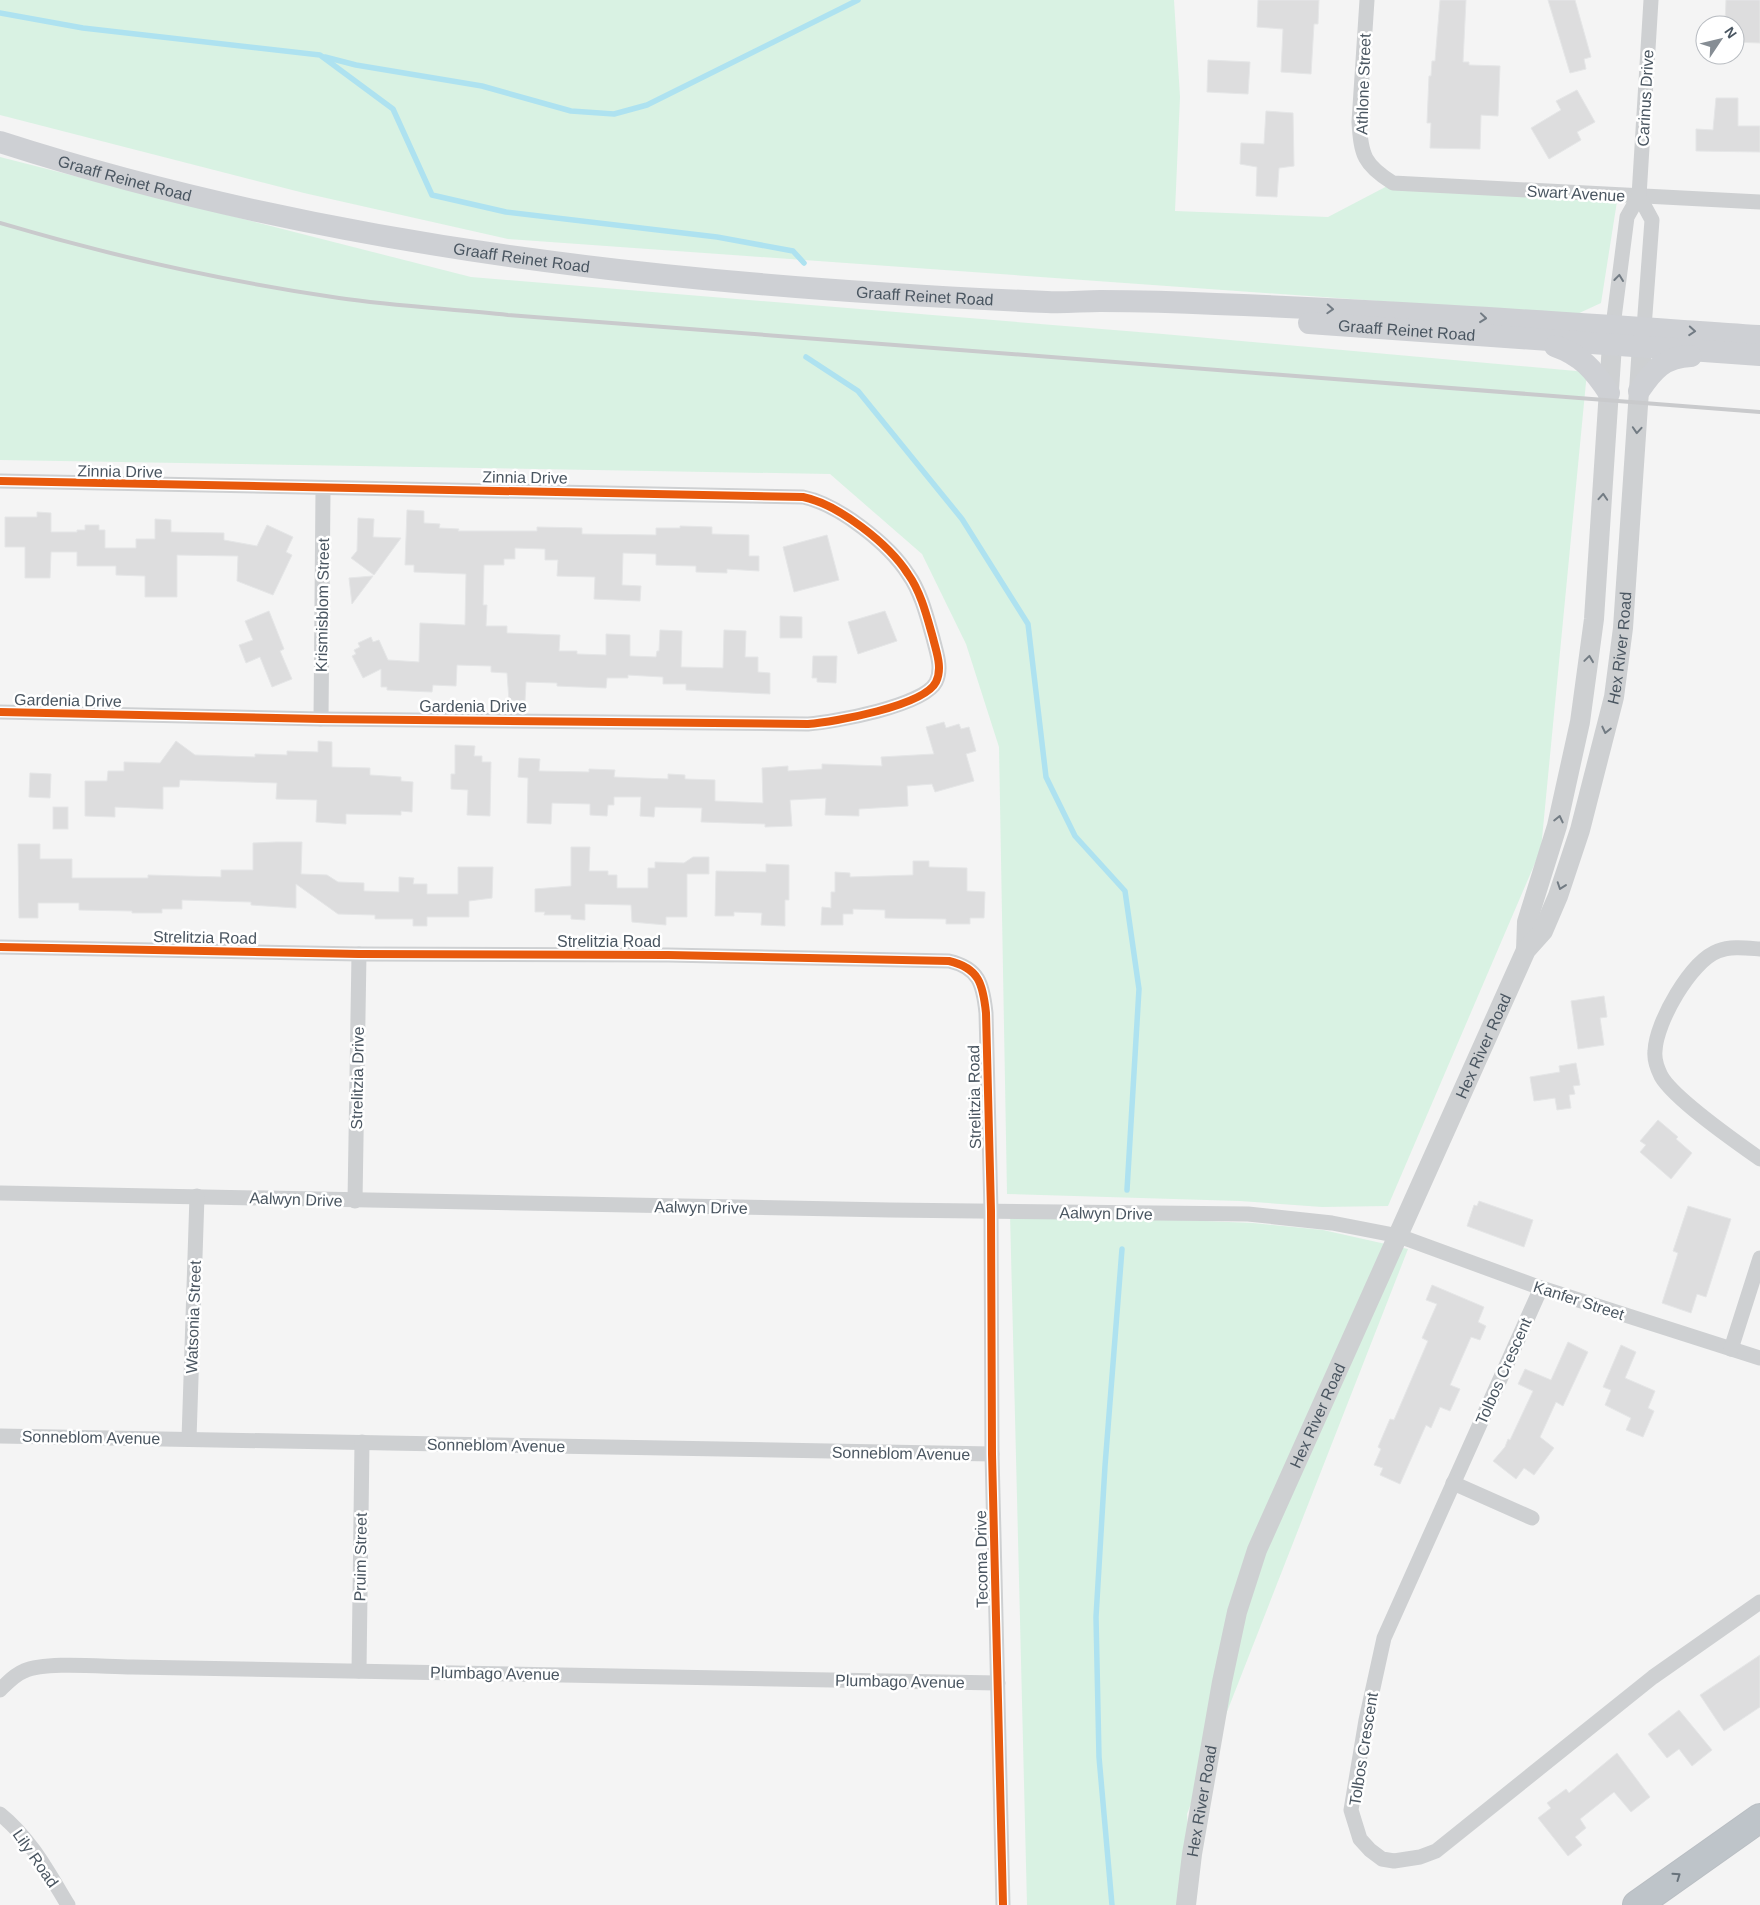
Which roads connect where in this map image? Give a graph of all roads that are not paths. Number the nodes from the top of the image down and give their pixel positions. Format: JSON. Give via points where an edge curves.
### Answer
{"nodes":[{"id":1,"x":1367,"y":0,"type":"edge"},
{"id":2,"x":1651,"y":0,"type":"edge"},
{"id":3,"x":0,"y":142,"type":"edge"},
{"id":4,"x":1393,"y":183,"type":"joint"},
{"id":5,"x":1639,"y":196,"type":"junction"},
{"id":6,"x":1760,"y":202,"type":"edge"},
{"id":7,"x":1054,"y":303,"type":"junction"},
{"id":8,"x":1613,"y":335,"type":"junction"},
{"id":9,"x":1760,"y":336,"type":"edge"},
{"id":10,"x":1643,"y":337,"type":"junction"},
{"id":11,"x":1540,"y":341,"type":"junction"},
{"id":12,"x":1749,"y":354,"type":"edge"},
{"id":13,"x":1639,"y":391,"type":"junction"},
{"id":14,"x":1609,"y":393,"type":"junction"},
{"id":15,"x":0,"y":481,"type":"edge"},
{"id":16,"x":323,"y":490,"type":"junction"},
{"id":17,"x":936,"y":681,"type":"joint"},
{"id":18,"x":0,"y":712,"type":"edge"},
{"id":19,"x":321,"y":719,"type":"junction"},
{"id":20,"x":0,"y":947,"type":"edge"},
{"id":21,"x":1760,"y":949,"type":"edge"},
{"id":22,"x":1526,"y":950,"type":"junction"},
{"id":23,"x":359,"y":954,"type":"junction"},
{"id":24,"x":1760,"y":1160,"type":"edge"},
{"id":25,"x":0,"y":1193,"type":"edge"},
{"id":26,"x":197,"y":1196,"type":"junction"},
{"id":27,"x":355,"y":1201,"type":"junction"},
{"id":28,"x":991,"y":1211,"type":"junction"},
{"id":29,"x":1400,"y":1236,"type":"junction"},
{"id":30,"x":1760,"y":1258,"type":"edge"},
{"id":31,"x":1541,"y":1288,"type":"junction"},
{"id":32,"x":1731,"y":1349,"type":"junction"},
{"id":33,"x":1760,"y":1358,"type":"edge"},
{"id":34,"x":0,"y":1436,"type":"edge"},
{"id":35,"x":190,"y":1438,"type":"junction"},
{"id":36,"x":362,"y":1442,"type":"junction"},
{"id":37,"x":992,"y":1454,"type":"junction"},
{"id":38,"x":1453,"y":1483,"type":"junction"},
{"id":39,"x":1532,"y":1518,"type":"dead end"},
{"id":40,"x":1760,"y":1602,"type":"edge"},
{"id":41,"x":359,"y":1671,"type":"junction"},
{"id":42,"x":998,"y":1683,"type":"junction"},
{"id":43,"x":0,"y":1690,"type":"edge"},
{"id":44,"x":0,"y":1814,"type":"edge"},
{"id":45,"x":1760,"y":1818,"type":"edge"},
{"id":46,"x":68,"y":1905,"type":"edge"},
{"id":47,"x":1003,"y":1905,"type":"edge"},
{"id":48,"x":1186,"y":1905,"type":"edge"},
{"id":49,"x":1637,"y":1905,"type":"edge"}],
"edges":[{"from":1,"to":4,"type":"street","name":"Athlone Street","via":[[1360,142],[1368,164]]},
{"from":2,"to":5,"type":"street","name":"Carinus Drive"},
{"from":3,"to":7,"type":"main road","name":"Graaff Reinet Road","via":[[212,201],[355,233],[465,251],[729,281]]},
{"from":4,"to":5,"type":"street","name":"Swart Avenue"},
{"from":5,"to":6,"type":"street","name":"Swart Avenue"},
{"from":8,"to":5,"type":"street","name":"Carinus Drive","one_way":true,"via":[[1627,217]]},
{"from":5,"to":10,"type":"street","via":[[1652,220]]},
{"from":7,"to":8,"type":"main road","name":"Graaff Reinet Road","one_way":true,"via":[[1128,301],[1405,312]]},
{"from":7,"to":11,"type":"main road","name":"Graaff Reinet Road","via":[[1092,309]]},
{"from":8,"to":10,"type":"main road","name":"Graaff Reinet Road"},
{"from":8,"to":11,"type":"main road","name":"Graaff Reinet Road"},
{"from":8,"to":14,"type":"street","name":"Hex River Road"},
{"from":10,"to":9,"type":"main road","name":"Graaff Reinet Road","one_way":true},
{"from":10,"to":12,"type":"main road","name":"Graaff Reinet Road"},
{"from":10,"to":13,"type":"street","name":"Hex River Road"},
{"from":11,"to":14,"type":"main road","via":[[1572,352],[1584,360]]},
{"from":12,"to":13,"type":"main road","via":[[1725,358],[1687,356],[1668,360],[1652,372]]},
{"from":13,"to":22,"type":"street","name":"Hex River Road","one_way":true,"via":[[1623,628],[1614,698],[1580,830],[1558,896],[1543,931]]},
{"from":22,"to":14,"type":"street","name":"Hex River Road","one_way":true,"via":[[1527,922],[1557,826],[1580,722],[1594,619]]},
{"from":15,"to":16,"type":"street","name":"Zinnia Drive"},
{"from":16,"to":17,"type":"street","name":"Zinnia Drive","via":[[504,490],[803,497],[818,500],[840,511],[897,559],[909,574],[938,656]]},
{"from":16,"to":19,"type":"street","name":"Krismisblom Street"},
{"from":17,"to":19,"type":"street","name":"Gardenia Drive","via":[[924,693],[896,705],[852,718],[808,724]]},
{"from":18,"to":19,"type":"street","name":"Gardenia Drive"},
{"from":20,"to":23,"type":"street","name":"Strelitzia Road"},
{"from":21,"to":24,"type":"street","via":[[1719,951],[1701,962],[1686,978],[1658,1033],[1654,1050],[1656,1066],[1669,1087]]},
{"from":22,"to":29,"type":"street","name":"Hex River Road"},
{"from":23,"to":27,"type":"street","name":"Strelitzia Drive"},
{"from":23,"to":28,"type":"street","name":"Strelitzia Road","via":[[668,955],[948,960],[960,964],[976,975],[984,994]]},
{"from":25,"to":26,"type":"street","name":"Aalwyn Drive"},
{"from":26,"to":27,"type":"street","name":"Aalwyn Drive"},
{"from":26,"to":35,"type":"street","name":"Watsonia Street"},
{"from":27,"to":28,"type":"street","name":"Aalwyn Drive"},
{"from":28,"to":29,"type":"street","name":"Aalwyn Drive","via":[[1248,1214],[1332,1223]]},
{"from":28,"to":37,"type":"street","name":"Tecoma Drive"},
{"from":29,"to":31,"type":"street","name":"Kanfer Street"},
{"from":29,"to":48,"type":"street","name":"Hex River Road","via":[[1288,1478],[1257,1550],[1237,1612],[1192,1854]]},
{"from":30,"to":32,"type":"street"},
{"from":31,"to":32,"type":"street","name":"Kanfer Street"},
{"from":31,"to":38,"type":"street","name":"Tolbos Crescent"},
{"from":32,"to":33,"type":"street","name":"Kanfer Street"},
{"from":34,"to":35,"type":"street","name":"Sonneblom Avenue"},
{"from":35,"to":36,"type":"street","name":"Sonneblom Avenue"},
{"from":36,"to":37,"type":"street","name":"Sonneblom Avenue"},
{"from":36,"to":41,"type":"street","name":"Pruim Street"},
{"from":37,"to":42,"type":"street","name":"Tecoma Drive"},
{"from":38,"to":39,"type":"street"},
{"from":38,"to":40,"type":"street","name":"Tolbos Crescent","via":[[1384,1638],[1366,1720],[1351,1810],[1360,1838],[1382,1859],[1406,1861],[1436,1850],[1653,1677]]},
{"from":41,"to":42,"type":"street","name":"Plumbago Avenue"},
{"from":41,"to":43,"type":"street","name":"Plumbago Avenue","via":[[39,1667],[23,1671]]},
{"from":42,"to":47,"type":"street","name":"Tecoma Drive"},
{"from":44,"to":46,"type":"street","name":"Lily Road","via":[[20,1831],[35,1851]]},
{"from":49,"to":45,"type":"highway","one_way":true}]}
